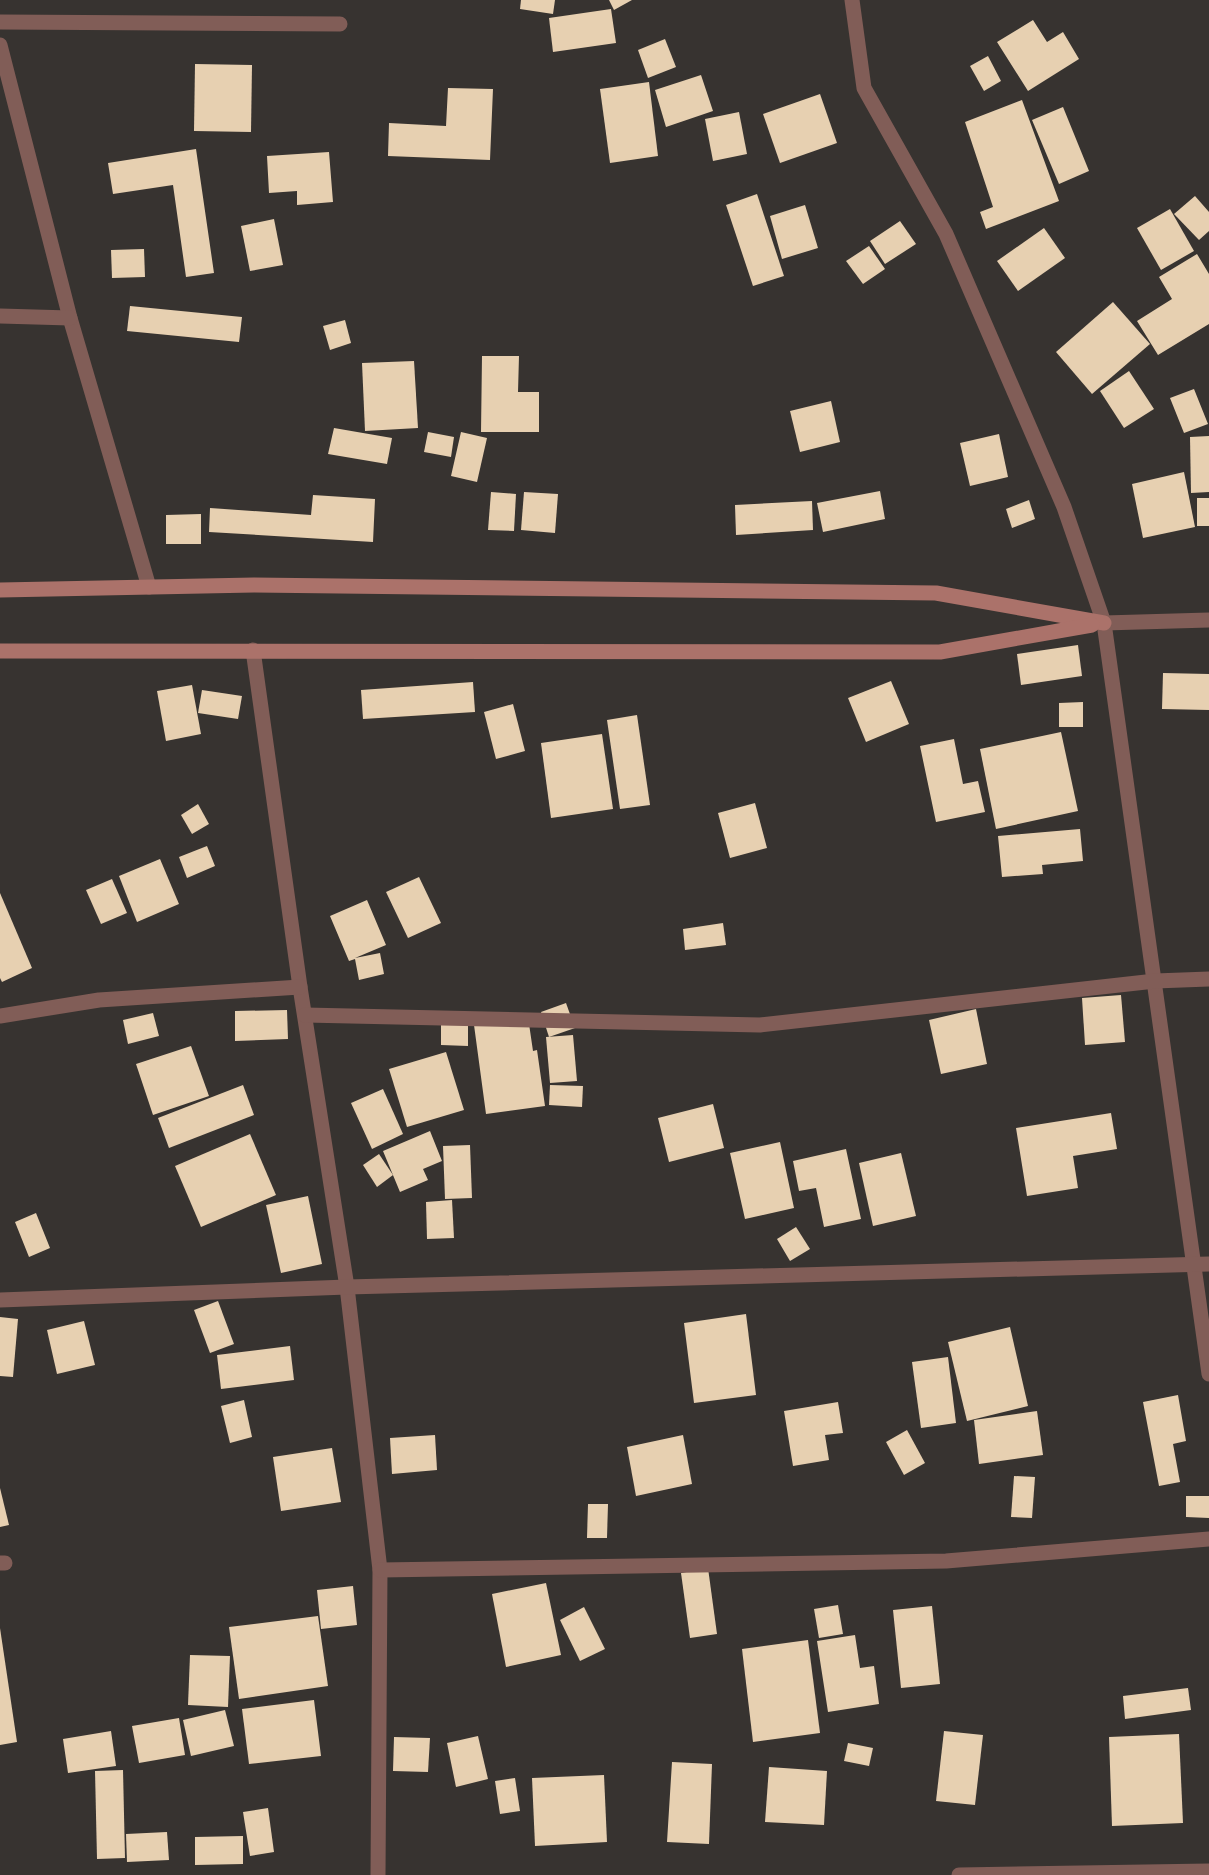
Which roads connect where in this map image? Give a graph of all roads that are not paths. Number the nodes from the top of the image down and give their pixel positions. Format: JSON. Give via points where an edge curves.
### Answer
{"nodes":[{"id":1,"x":852,"y":0,"type":"edge"},
{"id":2,"x":0,"y":22,"type":"edge"},
{"id":3,"x":340,"y":24,"type":"dead end"},
{"id":4,"x":0,"y":45,"type":"edge"},
{"id":5,"x":0,"y":316,"type":"edge"},
{"id":6,"x":70,"y":318,"type":"junction"},
{"id":7,"x":149,"y":587,"type":"junction"},
{"id":8,"x":0,"y":590,"type":"edge"},
{"id":9,"x":1209,"y":620,"type":"edge"},
{"id":10,"x":1104,"y":623,"type":"junction"},
{"id":11,"x":254,"y":650,"type":"junction"},
{"id":12,"x":0,"y":651,"type":"edge"},
{"id":13,"x":1209,"y":980,"type":"edge"},
{"id":14,"x":1155,"y":981,"type":"junction"},
{"id":15,"x":300,"y":987,"type":"junction"},
{"id":16,"x":305,"y":1015,"type":"junction"},
{"id":17,"x":0,"y":1016,"type":"edge"},
{"id":18,"x":1202,"y":1264,"type":"edge"},
{"id":19,"x":347,"y":1287,"type":"junction"},
{"id":20,"x":0,"y":1300,"type":"edge"},
{"id":21,"x":1209,"y":1374,"type":"edge"},
{"id":22,"x":1209,"y":1539,"type":"edge"},
{"id":23,"x":380,"y":1570,"type":"junction"},
{"id":24,"x":1209,"y":1871,"type":"edge"},
{"id":25,"x":378,"y":1875,"type":"edge"},
{"id":26,"x":959,"y":1875,"type":"edge"}],
"edges":[{"from":1,"to":10,"type":"street","via":[[864,88],[945,234],[1064,507]]},
{"from":2,"to":3,"type":"street"},
{"from":4,"to":6,"type":"street"},
{"from":5,"to":6,"type":"street"},
{"from":6,"to":7,"type":"street"},
{"from":7,"to":8,"type":"main road"},
{"from":7,"to":10,"type":"main road","via":[[936,593]]},
{"from":9,"to":10,"type":"street"},
{"from":10,"to":11,"type":"main road","via":[[940,652]]},
{"from":10,"to":14,"type":"street"},
{"from":11,"to":12,"type":"main road"},
{"from":11,"to":15,"type":"street"},
{"from":13,"to":14,"type":"street"},
{"from":14,"to":16,"type":"street","via":[[760,1025]]},
{"from":14,"to":18,"type":"street"},
{"from":15,"to":16,"type":"street"},
{"from":15,"to":17,"type":"street","via":[[99,1000]]},
{"from":16,"to":19,"type":"street"},
{"from":18,"to":19,"type":"street"},
{"from":18,"to":21,"type":"street"},
{"from":19,"to":20,"type":"street"},
{"from":19,"to":23,"type":"street"},
{"from":22,"to":23,"type":"street","via":[[946,1561]]},
{"from":23,"to":25,"type":"street"},
{"from":24,"to":26,"type":"street"}]}
